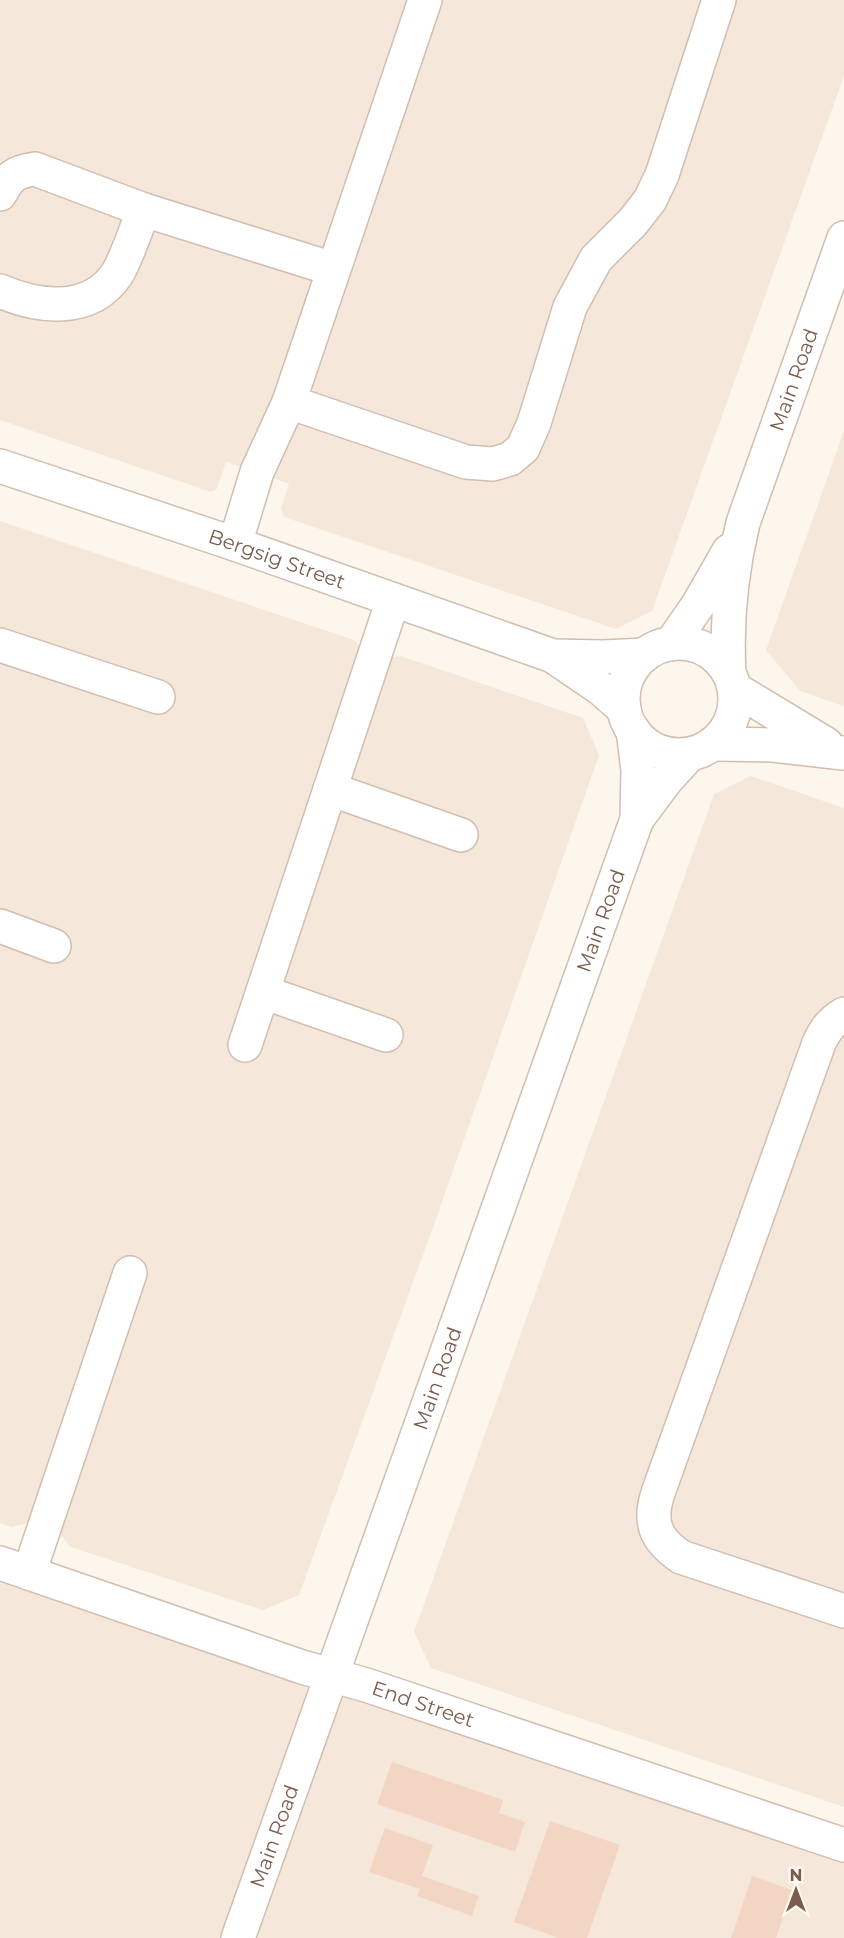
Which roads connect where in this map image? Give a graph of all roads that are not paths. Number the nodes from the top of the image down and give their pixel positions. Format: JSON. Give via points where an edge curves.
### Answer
{"nodes":[{"id":1,"x":425,"y":0,"type":"edge"},
{"id":2,"x":719,"y":0,"type":"edge"},
{"id":3,"x":0,"y":194,"type":"edge"},
{"id":4,"x":144,"y":210,"type":"junction"},
{"id":5,"x":844,"y":238,"type":"edge"},
{"id":6,"x":333,"y":269,"type":"junction"},
{"id":7,"x":0,"y":291,"type":"edge"},
{"id":8,"x":289,"y":402,"type":"junction"},
{"id":9,"x":0,"y":466,"type":"edge"},
{"id":10,"x":743,"y":523,"type":"junction"},
{"id":11,"x":235,"y":544,"type":"junction"},
{"id":12,"x":393,"y":600,"type":"junction"},
{"id":13,"x":0,"y":645,"type":"edge"},
{"id":14,"x":658,"y":649,"type":"junction"},
{"id":15,"x":553,"y":656,"type":"junction"},
{"id":16,"x":732,"y":681,"type":"junction"},
{"id":17,"x":158,"y":697,"type":"dead end"},
{"id":18,"x":628,"y":720,"type":"junction"},
{"id":19,"x":701,"y":749,"type":"junction"},
{"id":20,"x":844,"y":753,"type":"edge"},
{"id":21,"x":330,"y":789,"type":"junction"},
{"id":22,"x":637,"y":819,"type":"junction"},
{"id":23,"x":461,"y":835,"type":"dead end"},
{"id":24,"x":0,"y":926,"type":"edge"},
{"id":25,"x":54,"y":946,"type":"dead end"},
{"id":26,"x":262,"y":992,"type":"junction"},
{"id":27,"x":844,"y":1014,"type":"edge"},
{"id":28,"x":387,"y":1035,"type":"dead end"},
{"id":29,"x":245,"y":1045,"type":"dead end"},
{"id":30,"x":130,"y":1273,"type":"dead end"},
{"id":31,"x":15,"y":1568,"type":"edge"},
{"id":32,"x":844,"y":1611,"type":"edge"},
{"id":33,"x":332,"y":1676,"type":"junction"},
{"id":34,"x":844,"y":1845,"type":"edge"},
{"id":35,"x":238,"y":1938,"type":"edge"}],
"edges":[{"from":1,"to":6,"type":"street"},
{"from":2,"to":8,"type":"street","via":[[662,175],[651,200],[596,259],[570,307],[523,448],[510,459],[492,464],[466,462]]},
{"from":3,"to":4,"type":"street","via":[[9,178],[20,171],[35,169]]},
{"from":4,"to":6,"type":"street"},
{"from":4,"to":7,"type":"street","via":[[118,273],[103,289],[82,301],[34,302]]},
{"from":5,"to":10,"type":"street","name":"Main Road"},
{"from":6,"to":8,"type":"street"},
{"from":8,"to":11,"type":"street","via":[[257,472]]},
{"from":9,"to":11,"type":"street","name":"Bergsig Street"},
{"from":10,"to":14,"type":"street","name":"Main Road","via":[[715,578]]},
{"from":10,"to":16,"type":"street","name":"Main Road","via":[[729,603],[727,643]]},
{"from":11,"to":12,"type":"street","name":"Bergsig Street"},
{"from":12,"to":15,"type":"street","name":"Bergsig Street"},
{"from":12,"to":21,"type":"street"},
{"from":13,"to":17,"type":"street"},
{"from":14,"to":15,"type":"street","name":"Bergsig Street","via":[[603,657]]},
{"from":14,"to":16,"type":"street","via":[[688,644],[705,649],[719,660]]},
{"from":14,"to":18,"type":"street","via":[[634,666],[627,679],[623,694]]},
{"from":15,"to":18,"type":"street","name":"Bergsig Street","via":[[593,682]]},
{"from":16,"to":19,"type":"street","via":[[736,705],[732,719],[725,733]]},
{"from":16,"to":20,"type":"street","via":[[778,717]]},
{"from":18,"to":19,"type":"street","via":[[651,748],[663,753]]},
{"from":18,"to":22,"type":"street","name":"Main Road","via":[[638,770]]},
{"from":19,"to":20,"type":"street","via":[[773,745]]},
{"from":19,"to":22,"type":"street","name":"Main Road","via":[[656,792]]},
{"from":21,"to":23,"type":"street"},
{"from":21,"to":26,"type":"street"},
{"from":22,"to":33,"type":"street","name":"Main Road"},
{"from":24,"to":25,"type":"street"},
{"from":26,"to":28,"type":"street"},
{"from":26,"to":29,"type":"street"},
{"from":27,"to":32,"type":"street","via":[[825,1030],[819,1043],[656,1500],[654,1520],[664,1543],[681,1557]]},
{"from":30,"to":31,"type":"street"},
{"from":31,"to":33,"type":"street","name":"End Street"},
{"from":33,"to":34,"type":"street","name":"End Street"},
{"from":33,"to":35,"type":"street","name":"Main Road"}]}
